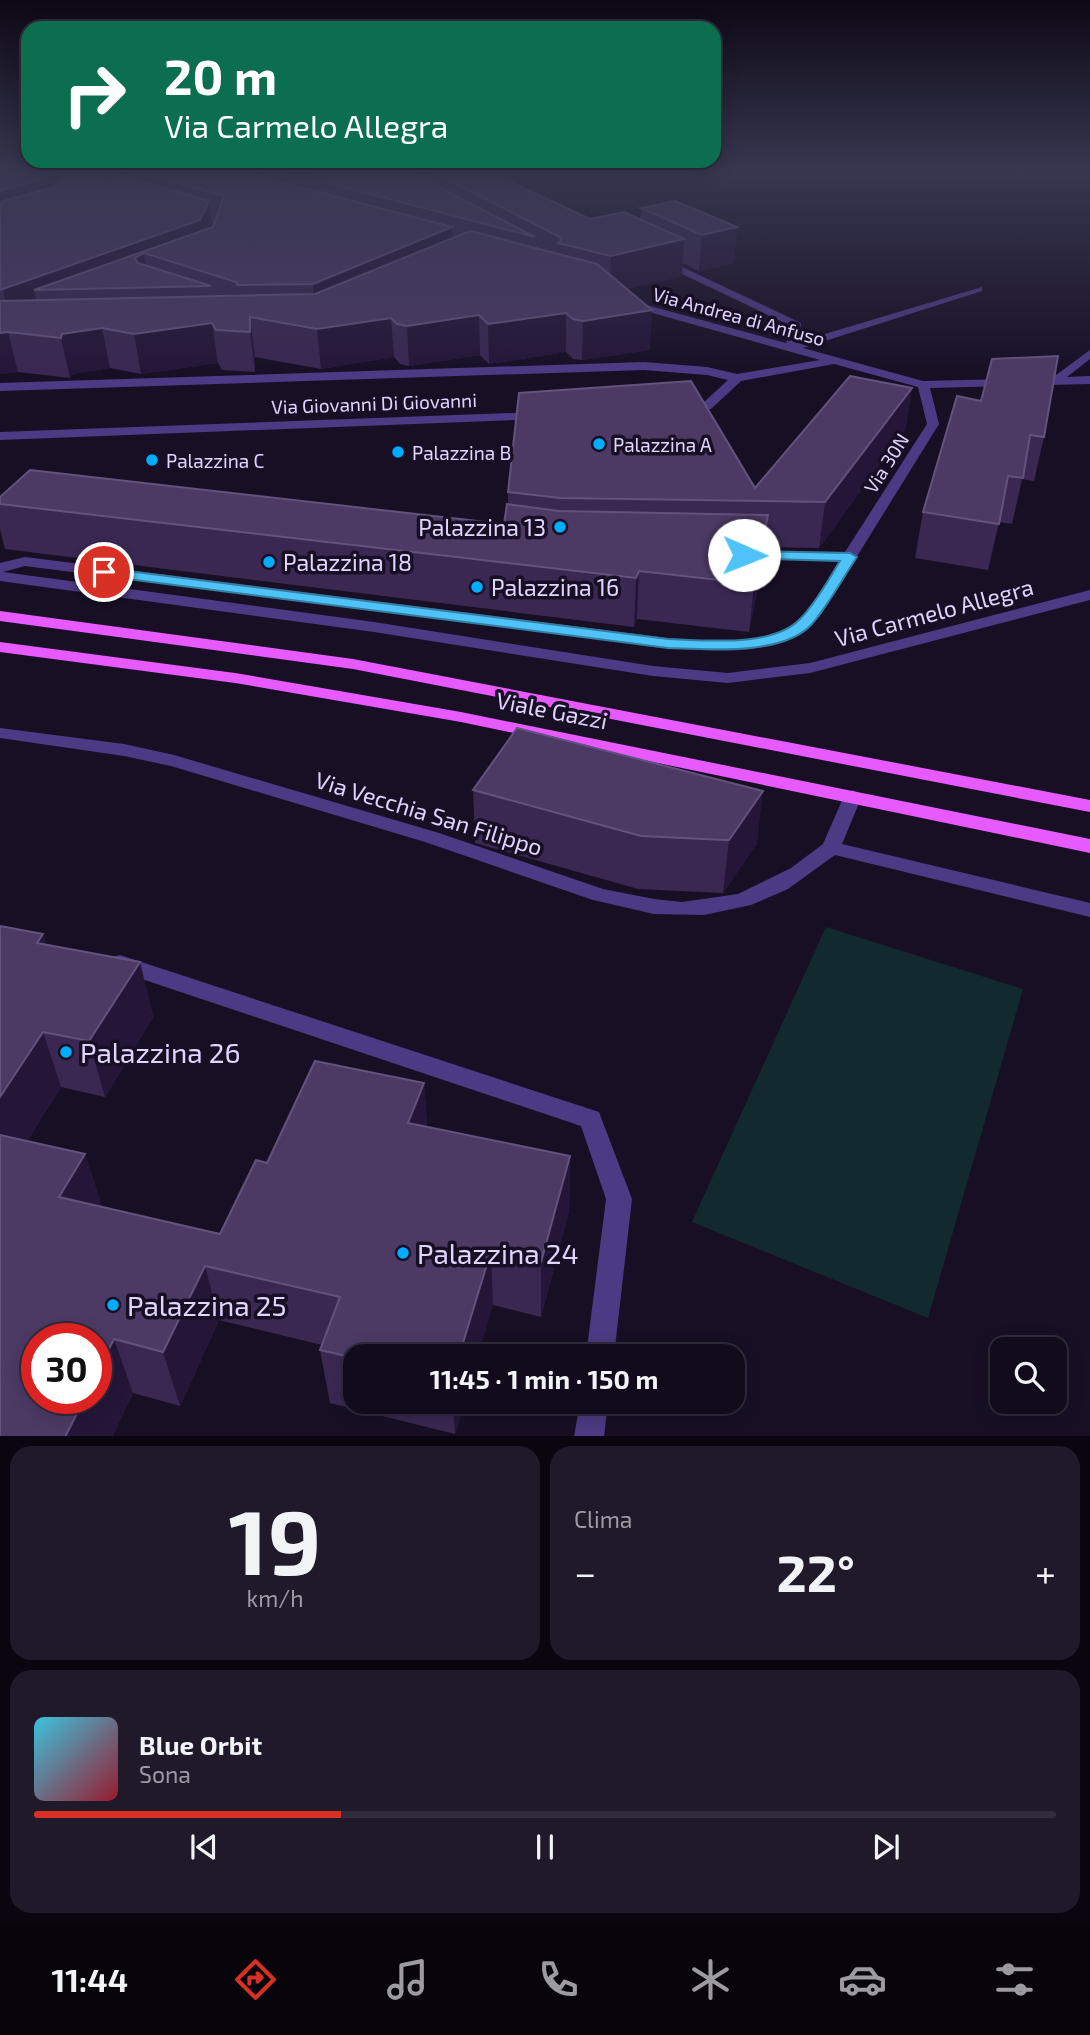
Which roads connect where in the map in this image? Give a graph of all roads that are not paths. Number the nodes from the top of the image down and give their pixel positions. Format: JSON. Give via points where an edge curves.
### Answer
{"nodes":[{"id":1,"x":647,"y":253,"type":"edge"},
{"id":2,"x":978,"y":289,"type":"dead end"},
{"id":3,"x":620,"y":301,"type":"edge"},
{"id":4,"x":791,"y":348,"type":"junction"},
{"id":5,"x":1090,"y":353,"type":"edge"},
{"id":6,"x":837,"y":361,"type":"junction"},
{"id":7,"x":737,"y":377,"type":"junction"},
{"id":8,"x":896,"y":377,"type":"junction"},
{"id":9,"x":1090,"y":380,"type":"edge"},
{"id":10,"x":1055,"y":382,"type":"junction"},
{"id":11,"x":923,"y":385,"type":"junction"},
{"id":12,"x":0,"y":387,"type":"edge"},
{"id":13,"x":874,"y":388,"type":"edge"},
{"id":14,"x":670,"y":411,"type":"edge"},
{"id":15,"x":559,"y":415,"type":"edge"},
{"id":16,"x":0,"y":436,"type":"edge"},
{"id":17,"x":725,"y":555,"type":"edge"},
{"id":18,"x":850,"y":557,"type":"junction"},
{"id":19,"x":0,"y":568,"type":"edge"},
{"id":20,"x":0,"y":576,"type":"edge"},
{"id":21,"x":1090,"y":595,"type":"edge"},
{"id":22,"x":0,"y":616,"type":"edge"},
{"id":23,"x":0,"y":647,"type":"edge"},
{"id":24,"x":0,"y":733,"type":"edge"},
{"id":25,"x":853,"y":796,"type":"junction"},
{"id":26,"x":1090,"y":806,"type":"edge"},
{"id":27,"x":1090,"y":846,"type":"edge"},
{"id":28,"x":831,"y":848,"type":"junction"},
{"id":29,"x":1090,"y":910,"type":"edge"},
{"id":30,"x":104,"y":958,"type":"edge"},
{"id":31,"x":601,"y":1344,"type":"edge"},
{"id":32,"x":592,"y":1414,"type":"edge"},
{"id":33,"x":589,"y":1436,"type":"edge"}],
"edges":[{"from":1,"to":4,"type":"street","via":[[797,325]]},
{"from":2,"to":4,"type":"street"},
{"from":3,"to":4,"type":"street","name":"Via Andrea di Anfuso"},
{"from":4,"to":6,"type":"street","name":"Via Andrea di Anfuso"},
{"from":5,"to":10,"type":"street"},
{"from":6,"to":7,"type":"street","name":"Via Giovanni Di Giovanni"},
{"from":6,"to":8,"type":"street","name":"Via Giovanni Di Giovanni"},
{"from":7,"to":12,"type":"street","name":"Via Giovanni Di Giovanni","via":[[644,366]]},
{"from":7,"to":14,"type":"street","via":[[710,412]]},
{"from":8,"to":11,"type":"street","name":"Via Giovanni Di Giovanni"},
{"from":8,"to":13,"type":"street"},
{"from":9,"to":10,"type":"street","name":"Via Giovanni Di Giovanni"},
{"from":10,"to":11,"type":"street","name":"Via Giovanni Di Giovanni"},
{"from":11,"to":18,"type":"street","name":"Via 30N","via":[[933,424]]},
{"from":15,"to":16,"type":"street","name":"Via Giovanni Di Giovanni"},
{"from":17,"to":18,"type":"street"},
{"from":18,"to":19,"type":"street","name":"Via Carmelo Allegra","via":[[804,624],[774,639],[729,645],[654,642],[25,561]]},
{"from":20,"to":21,"type":"street","name":"Via Carmelo Allegra","via":[[728,678],[810,668]]},
{"from":22,"to":26,"type":"main road","name":"Viale Gazzi","via":[[353,664]]},
{"from":23,"to":25,"type":"main road","name":"Viale Gazzi","via":[[334,695]]},
{"from":24,"to":28,"type":"street","name":"Via Vecchia San Filippo","via":[[174,761],[640,905],[684,909],[725,905],[768,892],[802,873]]},
{"from":25,"to":27,"type":"main road","name":"Viale Gazzi"},
{"from":25,"to":28,"type":"street","name":"Via Vecchia San Filippo"},
{"from":28,"to":29,"type":"street"},
{"from":30,"to":31,"type":"street","via":[[591,1119],[619,1199]]},
{"from":32,"to":33,"type":"street"}]}
